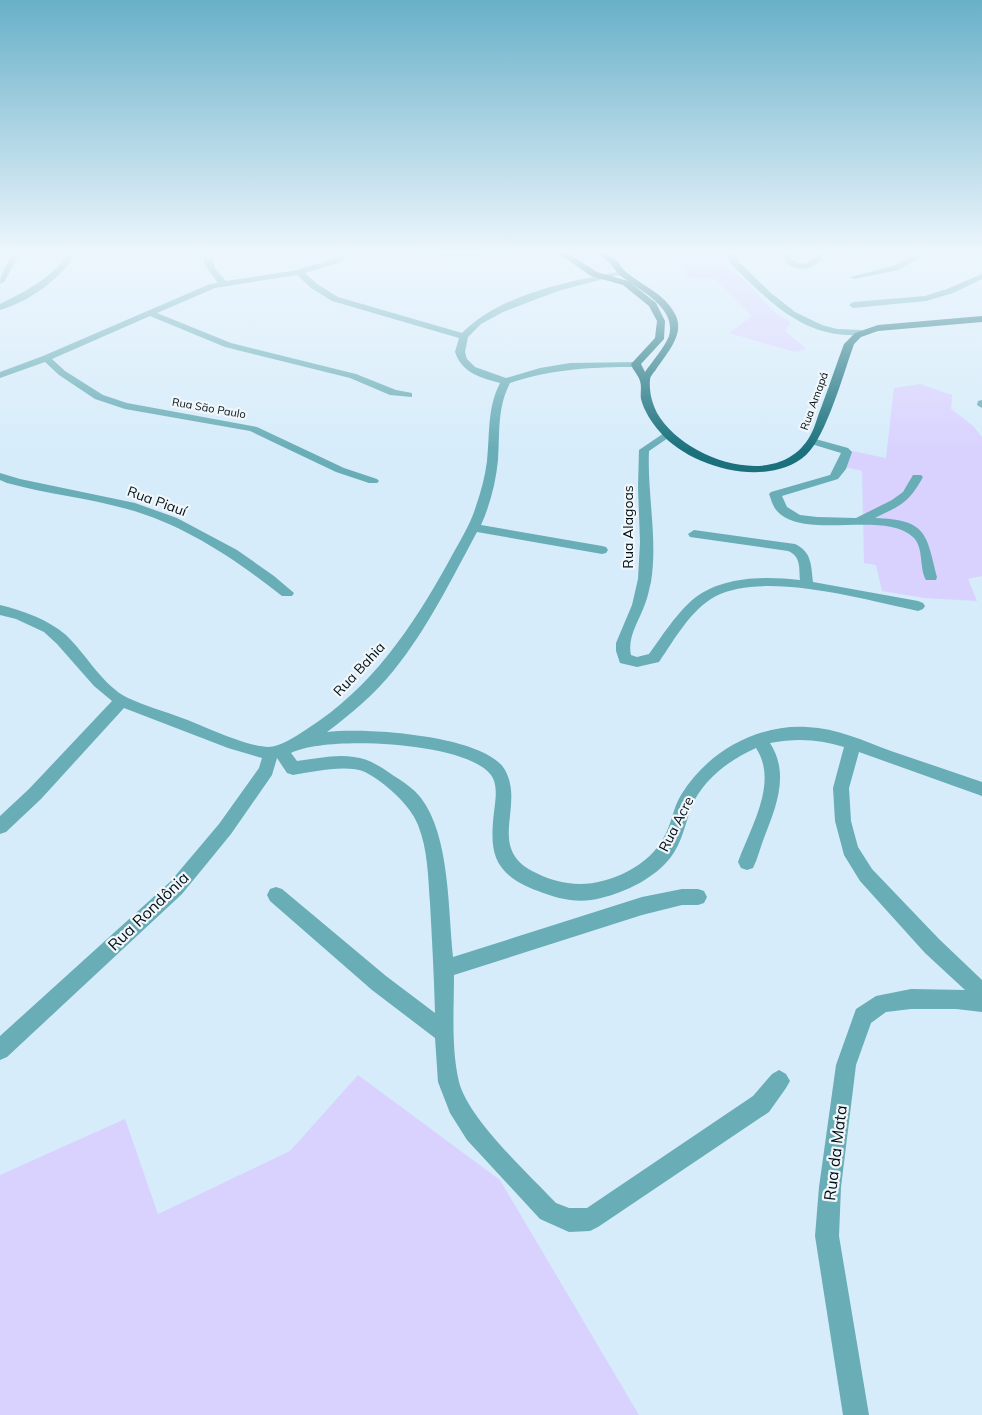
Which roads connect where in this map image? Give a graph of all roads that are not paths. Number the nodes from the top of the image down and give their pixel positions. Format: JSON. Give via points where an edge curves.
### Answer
{"nodes":[{"id":1,"x":137,"y":318,"type":"edge"},
{"id":2,"x":161,"y":318,"type":"edge"},
{"id":3,"x":401,"y":318,"type":"edge"},
{"id":4,"x":488,"y":318,"type":"edge"},
{"id":5,"x":660,"y":318,"type":"edge"},
{"id":6,"x":672,"y":318,"type":"edge"},
{"id":7,"x":797,"y":318,"type":"edge"},
{"id":8,"x":982,"y":319,"type":"edge"},
{"id":9,"x":982,"y":324,"type":"edge"},
{"id":10,"x":941,"y":325,"type":"junction"},
{"id":11,"x":861,"y":333,"type":"junction"},
{"id":12,"x":463,"y":336,"type":"junction"},
{"id":13,"x":659,"y":340,"type":"junction"},
{"id":14,"x":671,"y":341,"type":"junction"},
{"id":15,"x":46,"y":358,"type":"junction"},
{"id":16,"x":639,"y":361,"type":"junction"},
{"id":17,"x":655,"y":361,"type":"junction"},
{"id":18,"x":0,"y":375,"type":"edge"},
{"id":19,"x":645,"y":379,"type":"junction"},
{"id":20,"x":506,"y":381,"type":"junction"},
{"id":21,"x":408,"y":395,"type":"dead end"},
{"id":22,"x":667,"y":434,"type":"junction"},
{"id":23,"x":812,"y":442,"type":"junction"},
{"id":24,"x":0,"y":476,"type":"edge"},
{"id":25,"x":916,"y":477,"type":"dead end"},
{"id":26,"x":373,"y":482,"type":"dead end"},
{"id":27,"x":852,"y":523,"type":"junction"},
{"id":28,"x":473,"y":527,"type":"junction"},
{"id":29,"x":694,"y":534,"type":"dead end"},
{"id":30,"x":602,"y":550,"type":"dead end"},
{"id":31,"x":931,"y":577,"type":"dead end"},
{"id":32,"x":807,"y":586,"type":"junction"},
{"id":33,"x":287,"y":593,"type":"dead end"},
{"id":34,"x":918,"y":606,"type":"dead end"},
{"id":35,"x":0,"y":610,"type":"edge"},
{"id":36,"x":121,"y":700,"type":"junction"},
{"id":37,"x":760,"y":741,"type":"junction"},
{"id":38,"x":300,"y":742,"type":"junction"},
{"id":39,"x":853,"y":743,"type":"junction"},
{"id":40,"x":276,"y":751,"type":"junction"},
{"id":41,"x":982,"y":789,"type":"edge"},
{"id":42,"x":0,"y":827,"type":"edge"},
{"id":43,"x":747,"y":862,"type":"dead end"},
{"id":44,"x":276,"y":894,"type":"dead end"},
{"id":45,"x":698,"y":897,"type":"dead end"},
{"id":46,"x":444,"y":969,"type":"junction"},
{"id":47,"x":982,"y":993,"type":"edge"},
{"id":48,"x":982,"y":1002,"type":"edge"},
{"id":49,"x":444,"y":1033,"type":"junction"},
{"id":50,"x":0,"y":1050,"type":"edge"},
{"id":51,"x":779,"y":1081,"type":"dead end"},
{"id":52,"x":856,"y":1415,"type":"edge"}],
"edges":[{"from":1,"to":15,"type":"street"},
{"from":2,"to":21,"type":"street","via":[[228,345],[353,376],[394,393]]},
{"from":3,"to":12,"type":"street"},
{"from":4,"to":12,"type":"street"},
{"from":5,"to":13,"type":"main road"},
{"from":6,"to":14,"type":"main road"},
{"from":7,"to":11,"type":"street","via":[[834,332]]},
{"from":8,"to":10,"type":"main road"},
{"from":9,"to":10,"type":"main road"},
{"from":10,"to":11,"type":"main road"},
{"from":11,"to":23,"type":"main road","name":"Rua Amapá","via":[[851,339]]},
{"from":12,"to":20,"type":"street","via":[[459,346],[467,364],[488,376]]},
{"from":13,"to":14,"type":"main road"},
{"from":13,"to":16,"type":"main road"},
{"from":14,"to":17,"type":"main road"},
{"from":15,"to":18,"type":"street"},
{"from":15,"to":26,"type":"street","name":"Rua São Paulo","via":[[62,373],[99,397],[125,406],[254,429]]},
{"from":16,"to":17,"type":"main road"},
{"from":16,"to":19,"type":"main road","name":"Rua Amapá","via":[[637,371]]},
{"from":16,"to":20,"type":"street","via":[[553,366]]},
{"from":17,"to":19,"type":"main road"},
{"from":19,"to":22,"type":"main road","name":"Rua Amapá","via":[[646,399]]},
{"from":20,"to":28,"type":"street","name":"Rua Bahia","via":[[493,420],[491,472]]},
{"from":22,"to":23,"type":"main road","name":"Rua Amapá","via":[[693,454],[722,465],[752,469],[796,459]]},
{"from":22,"to":32,"type":"street","name":"Rua Alagoas","via":[[644,450],[642,498],[646,552],[641,596],[622,642],[624,659],[637,662],[654,658],[672,630],[712,593],[741,584]]},
{"from":23,"to":27,"type":"street","via":[[847,452],[840,468],[830,478],[775,494],[775,498],[785,513],[793,518]]},
{"from":24,"to":33,"type":"street","name":"Rua Piauí","via":[[132,506],[178,524],[252,565]]},
{"from":25,"to":27,"type":"street","via":[[908,494],[896,503]]},
{"from":27,"to":31,"type":"street","via":[[893,522],[914,529],[921,536]]},
{"from":28,"to":30,"type":"street"},
{"from":28,"to":38,"type":"street","name":"Rua Bahia","via":[[432,604],[388,666],[354,700]]},
{"from":29,"to":32,"type":"street","via":[[791,547],[800,551],[804,557]]},
{"from":32,"to":34,"type":"street","name":"Rua Alagoas"},
{"from":35,"to":36,"type":"street","via":[[20,615],[49,629],[99,682]]},
{"from":36,"to":40,"type":"street","via":[[234,744],[256,751]]},
{"from":36,"to":42,"type":"street","via":[[35,794]]},
{"from":37,"to":38,"type":"street","name":"Rua Acre","via":[[732,751],[709,770],[685,803],[677,830],[663,854],[645,869],[615,885],[590,892],[536,883],[516,870],[503,854],[500,844],[499,827],[505,796],[500,778],[492,764],[475,755],[381,738],[352,736]]},
{"from":37,"to":39,"type":"street","name":"Rua Acre","via":[[808,733]]},
{"from":37,"to":43,"type":"street","via":[[772,763],[773,780],[768,806]]},
{"from":38,"to":40,"type":"street","name":"Rua Bahia"},
{"from":39,"to":41,"type":"street","name":"Rua Acre"},
{"from":39,"to":47,"type":"street","via":[[841,788],[843,821],[850,850],[866,875],[932,946]]},
{"from":40,"to":46,"type":"street","via":[[293,768],[332,763],[369,767],[415,803],[426,823],[435,854]]},
{"from":40,"to":50,"type":"street","name":"Rua Rondônia","via":[[225,828],[176,888]]},
{"from":44,"to":49,"type":"street","via":[[378,983]]},
{"from":45,"to":46,"type":"street","via":[[682,897],[634,908]]},
{"from":46,"to":49,"type":"street"},
{"from":48,"to":52,"type":"street","name":"Rua da Mata","via":[[911,999],[883,1003],[863,1016],[846,1066],[827,1236]]},
{"from":49,"to":51,"type":"street","via":[[449,1082],[458,1105],[475,1132],[548,1211],[569,1220],[590,1219],[761,1104]]}]}
